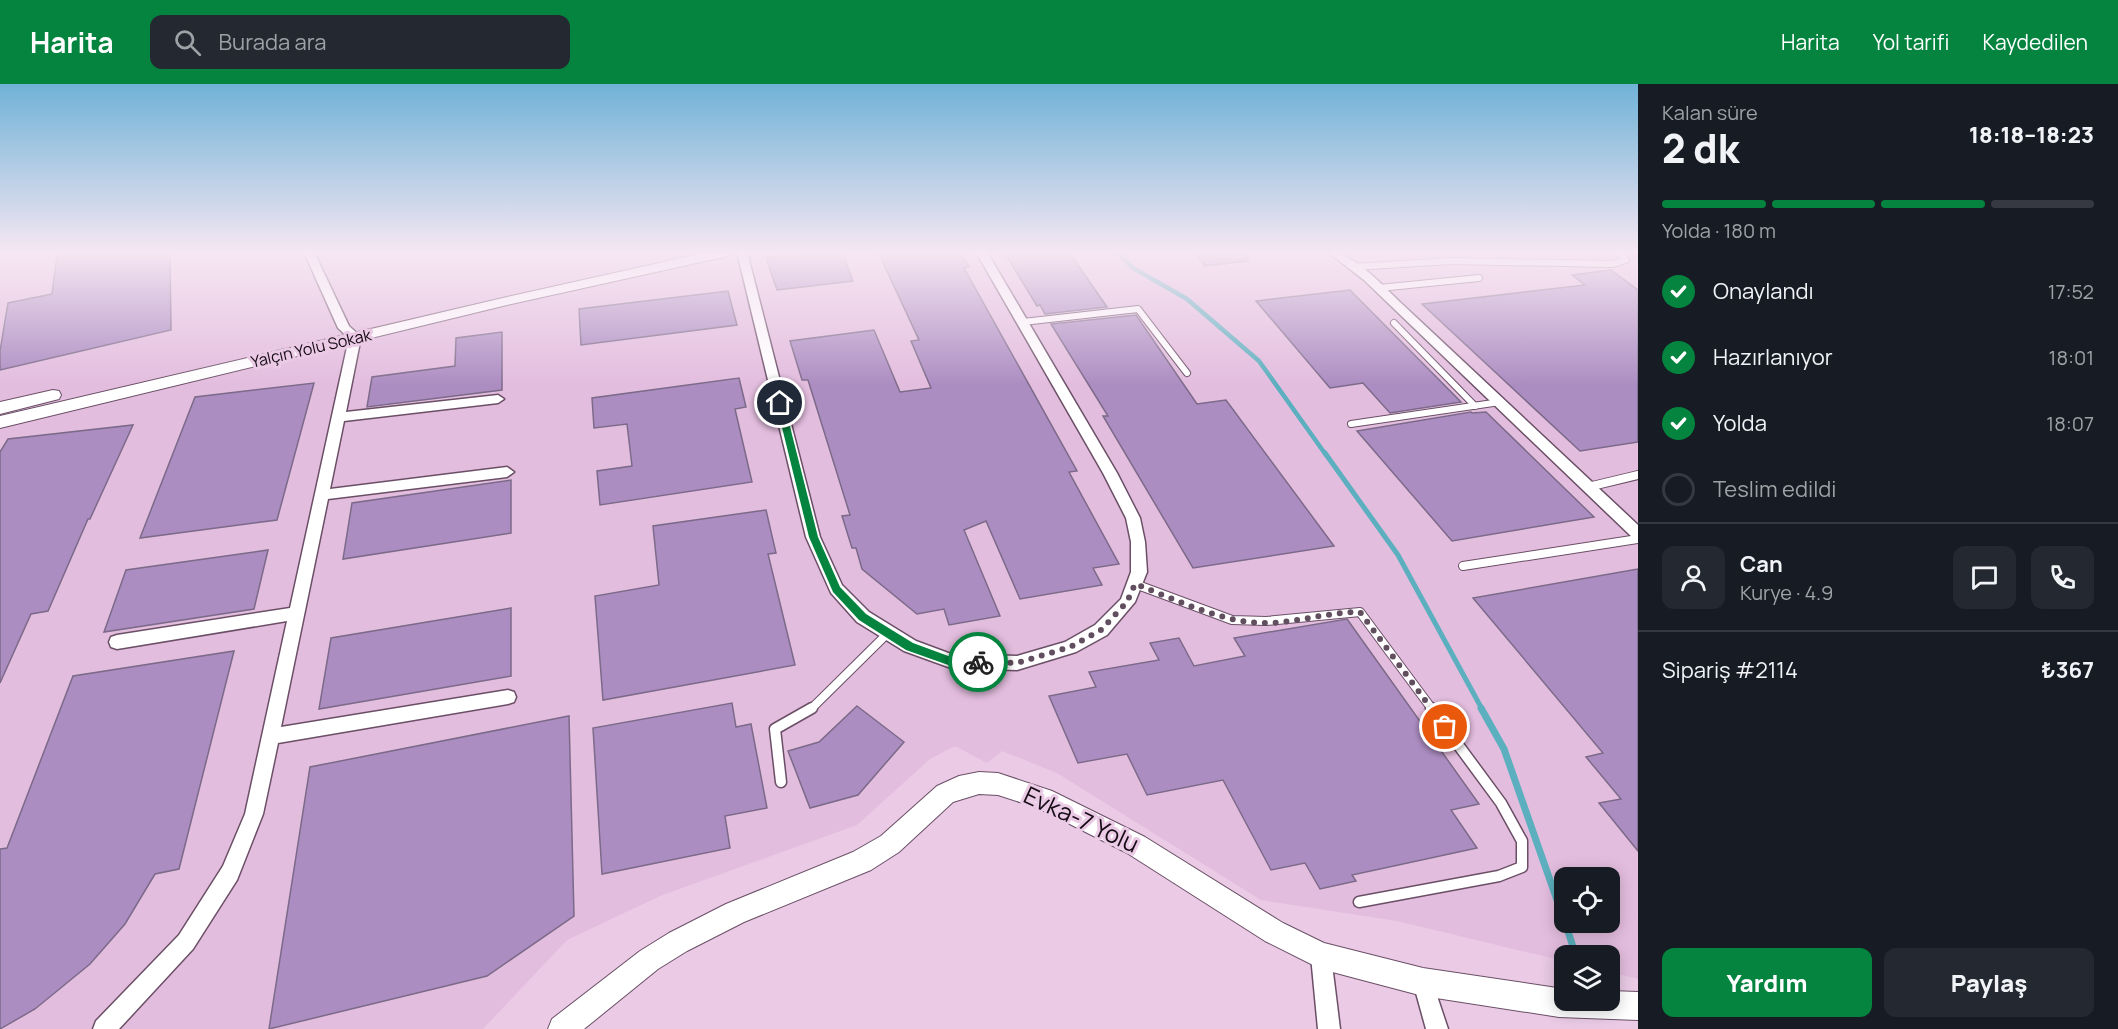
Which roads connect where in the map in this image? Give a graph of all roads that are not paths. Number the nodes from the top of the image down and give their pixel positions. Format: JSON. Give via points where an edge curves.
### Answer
{"nodes":[{"id":1,"x":331,"y":296,"type":"edge"},
{"id":2,"x":495,"y":296,"type":"edge"},
{"id":3,"x":519,"y":296,"type":"edge"},
{"id":4,"x":753,"y":296,"type":"edge"},
{"id":5,"x":1007,"y":296,"type":"edge"},
{"id":6,"x":1388,"y":296,"type":"edge"},
{"id":7,"x":1023,"y":322,"type":"junction"},
{"id":8,"x":1394,"y":323,"type":"dead end"},
{"id":9,"x":349,"y":332,"type":"junction"},
{"id":10,"x":1187,"y":374,"type":"dead end"},
{"id":11,"x":498,"y":399,"type":"dead end"},
{"id":12,"x":1500,"y":402,"type":"junction"},
{"id":13,"x":1475,"y":406,"type":"junction"},
{"id":14,"x":0,"y":408,"type":"edge"},
{"id":15,"x":337,"y":417,"type":"junction"},
{"id":16,"x":0,"y":422,"type":"edge"},
{"id":17,"x":1352,"y":424,"type":"dead end"},
{"id":18,"x":507,"y":472,"type":"dead end"},
{"id":19,"x":1638,"y":475,"type":"edge"},
{"id":20,"x":1588,"y":487,"type":"junction"},
{"id":21,"x":321,"y":495,"type":"junction"},
{"id":22,"x":1638,"y":536,"type":"edge"},
{"id":23,"x":1463,"y":566,"type":"dead end"},
{"id":24,"x":1135,"y":584,"type":"junction"},
{"id":25,"x":298,"y":614,"type":"junction"},
{"id":26,"x":888,"y":633,"type":"junction"},
{"id":27,"x":117,"y":642,"type":"dead end"},
{"id":28,"x":508,"y":697,"type":"dead end"},
{"id":29,"x":271,"y":736,"type":"junction"},
{"id":30,"x":781,"y":782,"type":"dead end"},
{"id":31,"x":1359,"y":902,"type":"dead end"},
{"id":32,"x":1321,"y":956,"type":"junction"},
{"id":33,"x":1423,"y":982,"type":"junction"},
{"id":34,"x":1638,"y":1006,"type":"edge"},
{"id":35,"x":104,"y":1029,"type":"edge"},
{"id":36,"x":562,"y":1029,"type":"edge"},
{"id":37,"x":1329,"y":1029,"type":"edge"},
{"id":38,"x":1437,"y":1029,"type":"edge"}],
"edges":[{"from":1,"to":9,"type":"street"},
{"from":2,"to":9,"type":"street","name":"Yalçın Yolu Sokak"},
{"from":3,"to":9,"type":"street","name":"Yalçın Yolu Sokak"},
{"from":4,"to":26,"type":"street","via":[[813,537],[836,589],[862,617]]},
{"from":5,"to":7,"type":"street"},
{"from":6,"to":12,"type":"street"},
{"from":7,"to":10,"type":"lane","via":[[1138,309]]},
{"from":7,"to":24,"type":"street","via":[[1133,518],[1139,572]]},
{"from":8,"to":13,"type":"lane"},
{"from":9,"to":14,"type":"street","name":"Yalçın Yolu Sokak"},
{"from":9,"to":15,"type":"street"},
{"from":9,"to":16,"type":"street","name":"Yalçın Yolu Sokak"},
{"from":11,"to":15,"type":"street"},
{"from":12,"to":13,"type":"lane"},
{"from":12,"to":20,"type":"street"},
{"from":13,"to":17,"type":"lane"},
{"from":15,"to":21,"type":"street"},
{"from":18,"to":21,"type":"street"},
{"from":19,"to":20,"type":"lane"},
{"from":20,"to":22,"type":"street"},
{"from":21,"to":25,"type":"street"},
{"from":22,"to":23,"type":"lane"},
{"from":24,"to":26,"type":"street","via":[[1127,602],[1101,630],[1070,647],[1017,663],[951,661]]},
{"from":24,"to":31,"type":"lane","via":[[1232,620],[1272,623],[1360,612],[1501,803],[1522,842],[1522,867],[1498,876]]},
{"from":25,"to":27,"type":"street"},
{"from":25,"to":29,"type":"street"},
{"from":26,"to":30,"type":"lane","via":[[811,709],[775,729]]},
{"from":28,"to":29,"type":"street"},
{"from":29,"to":35,"type":"street","via":[[254,814],[230,873],[186,942]]},
{"from":32,"to":33,"type":"street","name":"Evka-7 Yolu"},
{"from":32,"to":36,"type":"street","name":"Evka-7 Yolu","via":[[1274,932],[1136,845],[1044,799],[998,784],[979,783],[945,795],[890,844],[862,861],[735,913],[678,942]]},
{"from":32,"to":37,"type":"street"},
{"from":33,"to":34,"type":"street","name":"Evka-7 Yolu","via":[[1559,1003]]},
{"from":33,"to":38,"type":"street"}]}
